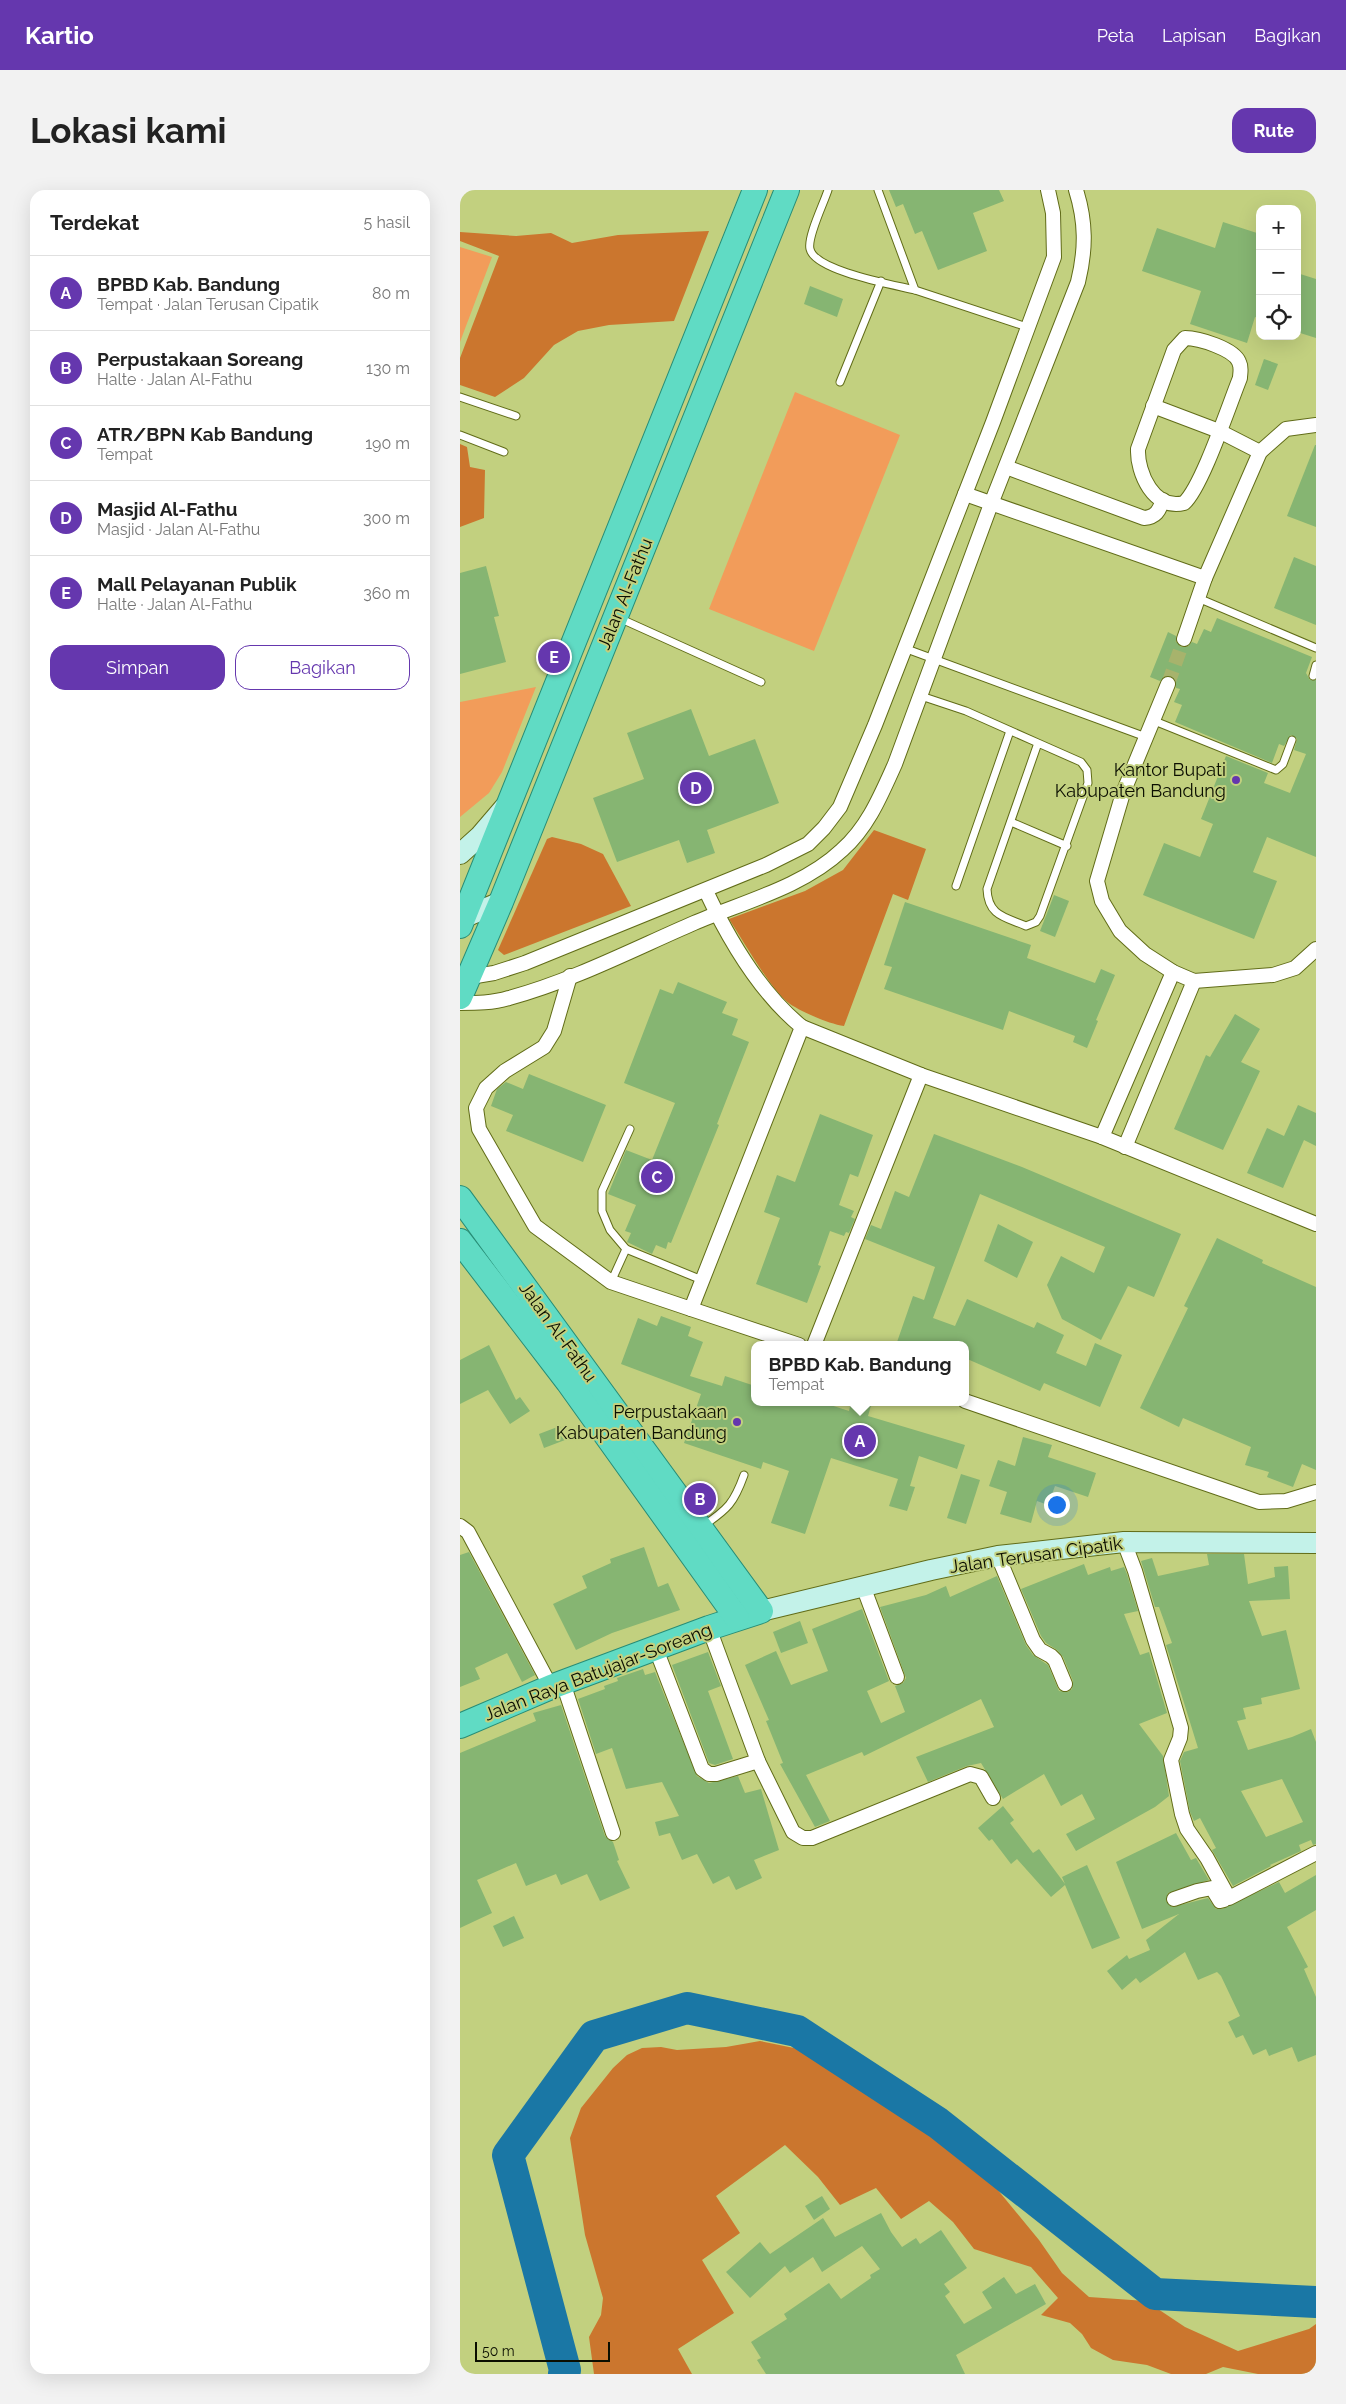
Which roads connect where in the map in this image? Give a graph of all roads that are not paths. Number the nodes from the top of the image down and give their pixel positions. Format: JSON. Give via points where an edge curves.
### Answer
{"nodes":[{"id":1,"x":755,"y":190,"type":"edge"},
{"id":2,"x":787,"y":190,"type":"edge"},
{"id":3,"x":828,"y":190,"type":"edge"},
{"id":4,"x":878,"y":190,"type":"edge"},
{"id":5,"x":1048,"y":190,"type":"edge"},
{"id":6,"x":1076,"y":190,"type":"edge"},
{"id":7,"x":881,"y":281,"type":"junction"},
{"id":8,"x":916,"y":290,"type":"junction"},
{"id":9,"x":703,"y":317,"type":"junction"},
{"id":10,"x":732,"y":328,"type":"junction"},
{"id":11,"x":1027,"y":328,"type":"junction"},
{"id":12,"x":840,"y":382,"type":"dead end"},
{"id":13,"x":460,"y":397,"type":"edge"},
{"id":14,"x":1153,"y":406,"type":"junction"},
{"id":15,"x":516,"y":416,"type":"dead end"},
{"id":16,"x":1316,"y":425,"type":"edge"},
{"id":17,"x":1219,"y":431,"type":"junction"},
{"id":18,"x":460,"y":435,"type":"edge"},
{"id":19,"x":504,"y":452,"type":"dead end"},
{"id":20,"x":1260,"y":452,"type":"junction"},
{"id":21,"x":1006,"y":467,"type":"junction"},
{"id":22,"x":965,"y":494,"type":"junction"},
{"id":23,"x":1164,"y":500,"type":"junction"},
{"id":24,"x":991,"y":504,"type":"junction"},
{"id":25,"x":609,"y":556,"type":"junction"},
{"id":26,"x":636,"y":567,"type":"junction"},
{"id":27,"x":1205,"y":578,"type":"junction"},
{"id":28,"x":1198,"y":598,"type":"junction"},
{"id":29,"x":616,"y":617,"type":"junction"},
{"id":30,"x":1184,"y":639,"type":"tunnel mouth"},
{"id":31,"x":904,"y":648,"type":"junction"},
{"id":32,"x":1316,"y":648,"type":"edge"},
{"id":33,"x":934,"y":659,"type":"junction"},
{"id":34,"x":1316,"y":665,"type":"edge"},
{"id":35,"x":1313,"y":676,"type":"dead end"},
{"id":36,"x":761,"y":682,"type":"dead end"},
{"id":37,"x":1168,"y":684,"type":"tunnel mouth"},
{"id":38,"x":921,"y":696,"type":"junction"},
{"id":39,"x":1152,"y":720,"type":"junction"},
{"id":40,"x":1010,"y":730,"type":"junction"},
{"id":41,"x":1146,"y":736,"type":"junction"},
{"id":42,"x":1292,"y":740,"type":"dead end"},
{"id":43,"x":1038,"y":743,"type":"junction"},
{"id":44,"x":512,"y":798,"type":"junction"},
{"id":45,"x":1011,"y":822,"type":"junction"},
{"id":46,"x":1067,"y":846,"type":"junction"},
{"id":47,"x":460,"y":854,"type":"edge"},
{"id":48,"x":956,"y":886,"type":"dead end"},
{"id":49,"x":706,"y":891,"type":"junction"},
{"id":50,"x":467,"y":892,"type":"edge"},
{"id":51,"x":501,"y":902,"type":"junction"},
{"id":52,"x":717,"y":914,"type":"junction"},
{"id":53,"x":461,"y":920,"type":"edge"},
{"id":54,"x":1316,"y":949,"type":"edge"},
{"id":55,"x":1173,"y":972,"type":"junction"},
{"id":56,"x":570,"y":976,"type":"junction"},
{"id":57,"x":1194,"y":981,"type":"junction"},
{"id":58,"x":462,"y":984,"type":"edge"},
{"id":59,"x":460,"y":1003,"type":"edge"},
{"id":60,"x":802,"y":1026,"type":"junction"},
{"id":61,"x":921,"y":1075,"type":"junction"},
{"id":62,"x":630,"y":1129,"type":"dead end"},
{"id":63,"x":1102,"y":1137,"type":"junction"},
{"id":64,"x":1125,"y":1147,"type":"junction"},
{"id":65,"x":460,"y":1198,"type":"edge"},
{"id":66,"x":1316,"y":1224,"type":"edge"},
{"id":67,"x":460,"y":1240,"type":"edge"},
{"id":68,"x":626,"y":1249,"type":"junction"},
{"id":69,"x":702,"y":1280,"type":"junction"},
{"id":70,"x":611,"y":1282,"type":"junction"},
{"id":71,"x":691,"y":1309,"type":"junction"},
{"id":72,"x":787,"y":1341,"type":"edge"},
{"id":73,"x":816,"y":1341,"type":"edge"},
{"id":74,"x":577,"y":1376,"type":"junction"},
{"id":75,"x":969,"y":1402,"type":"edge"},
{"id":76,"x":744,"y":1475,"type":"dead end"},
{"id":77,"x":1316,"y":1492,"type":"edge"},
{"id":78,"x":460,"y":1526,"type":"edge"},
{"id":79,"x":700,"y":1528,"type":"junction"},
{"id":80,"x":1124,"y":1542,"type":"junction"},
{"id":81,"x":1316,"y":1543,"type":"edge"},
{"id":82,"x":998,"y":1556,"type":"junction"},
{"id":83,"x":863,"y":1586,"type":"junction"},
{"id":84,"x":761,"y":1611,"type":"junction"},
{"id":85,"x":737,"y":1618,"type":"junction"},
{"id":86,"x":709,"y":1628,"type":"junction"},
{"id":87,"x":656,"y":1649,"type":"junction"},
{"id":88,"x":897,"y":1677,"type":"dead end"},
{"id":89,"x":1065,"y":1684,"type":"dead end"},
{"id":90,"x":557,"y":1685,"type":"junction"},
{"id":91,"x":460,"y":1726,"type":"edge"},
{"id":92,"x":758,"y":1761,"type":"junction"},
{"id":93,"x":992,"y":1798,"type":"dead end"},
{"id":94,"x":613,"y":1833,"type":"dead end"},
{"id":95,"x":1316,"y":1853,"type":"edge"},
{"id":96,"x":1229,"y":1898,"type":"junction"},
{"id":97,"x":1174,"y":1899,"type":"dead end"}],
"edges":[{"from":1,"to":9,"type":"highway","name":"Jalan Al-Fathu"},
{"from":2,"to":10,"type":"highway","name":"Jalan Al-Fathu"},
{"from":3,"to":7,"type":"lane","via":[[810,248],[837,269]]},
{"from":4,"to":8,"type":"lane"},
{"from":5,"to":11,"type":"street","via":[[1053,213],[1054,257]]},
{"from":6,"to":21,"type":"street","via":[[1083,214],[1084,259]]},
{"from":7,"to":8,"type":"lane"},
{"from":7,"to":12,"type":"lane"},
{"from":8,"to":11,"type":"lane"},
{"from":9,"to":10,"type":"highway"},
{"from":9,"to":25,"type":"highway","name":"Jalan Al-Fathu"},
{"from":10,"to":26,"type":"highway","name":"Jalan Al-Fathu"},
{"from":11,"to":22,"type":"street"},
{"from":13,"to":15,"type":"lane"},
{"from":14,"to":17,"type":"street"},
{"from":14,"to":17,"type":"street","via":[[1177,346],[1186,338],[1200,340],[1231,353],[1239,361],[1240,378]]},
{"from":14,"to":23,"type":"street","via":[[1138,449],[1138,460],[1145,484]]},
{"from":16,"to":20,"type":"street","via":[[1286,429]]},
{"from":17,"to":20,"type":"street"},
{"from":17,"to":23,"type":"street","via":[[1187,500],[1179,504]]},
{"from":18,"to":19,"type":"lane"},
{"from":20,"to":27,"type":"street"},
{"from":21,"to":23,"type":"street","via":[[1144,518],[1158,513]]},
{"from":21,"to":24,"type":"street"},
{"from":22,"to":24,"type":"street"},
{"from":22,"to":31,"type":"street"},
{"from":24,"to":27,"type":"street"},
{"from":24,"to":33,"type":"street"},
{"from":25,"to":26,"type":"highway"},
{"from":25,"to":44,"type":"highway","name":"Jalan Al-Fathu"},
{"from":26,"to":29,"type":"highway","name":"Jalan Al-Fathu"},
{"from":27,"to":28,"type":"street"},
{"from":28,"to":30,"type":"street"},
{"from":28,"to":32,"type":"lane"},
{"from":29,"to":36,"type":"lane"},
{"from":29,"to":51,"type":"highway","name":"Jalan Al-Fathu"},
{"from":31,"to":33,"type":"lane"},
{"from":31,"to":49,"type":"street","via":[[840,807],[824,828],[808,844]]},
{"from":33,"to":38,"type":"street"},
{"from":33,"to":41,"type":"lane"},
{"from":34,"to":35,"type":"lane"},
{"from":37,"to":39,"type":"street"},
{"from":38,"to":40,"type":"lane"},
{"from":38,"to":52,"type":"street","via":[[880,796],[857,835],[842,851],[812,872]]},
{"from":39,"to":41,"type":"street"},
{"from":39,"to":42,"type":"lane","via":[[1276,770],[1283,764]]},
{"from":40,"to":43,"type":"lane"},
{"from":40,"to":48,"type":"lane"},
{"from":41,"to":55,"type":"street","via":[[1123,794],[1097,881],[1102,900],[1120,931],[1144,954]]},
{"from":43,"to":45,"type":"lane"},
{"from":43,"to":46,"type":"lane","via":[[1081,762],[1086,770],[1088,783]]},
{"from":44,"to":47,"type":"main road"},
{"from":44,"to":50,"type":"highway","name":"Jalan Al-Fathu"},
{"from":45,"to":46,"type":"lane"},
{"from":45,"to":46,"type":"lane","via":[[987,889],[987,899],[994,912],[1026,926],[1036,922],[1040,916]]},
{"from":49,"to":52,"type":"street"},
{"from":49,"to":58,"type":"street","via":[[525,963]]},
{"from":50,"to":51,"type":"main road"},
{"from":50,"to":53,"type":"highway","name":"Jalan Al-Fathu"},
{"from":51,"to":53,"type":"main road"},
{"from":51,"to":58,"type":"highway","name":"Jalan Al-Fathu"},
{"from":52,"to":56,"type":"street"},
{"from":52,"to":60,"type":"street","via":[[762,984],[786,1014]]},
{"from":54,"to":57,"type":"street","via":[[1295,968],[1273,975]]},
{"from":55,"to":57,"type":"street"},
{"from":55,"to":63,"type":"street"},
{"from":56,"to":59,"type":"street","via":[[508,999]]},
{"from":56,"to":70,"type":"street","via":[[554,1031],[544,1047],[505,1071],[486,1088],[476,1108],[478,1129],[535,1226]]},
{"from":57,"to":64,"type":"street"},
{"from":60,"to":61,"type":"street"},
{"from":60,"to":69,"type":"street"},
{"from":61,"to":63,"type":"street"},
{"from":61,"to":73,"type":"street"},
{"from":62,"to":68,"type":"lane","via":[[602,1191],[602,1211],[610,1230]]},
{"from":63,"to":64,"type":"street"},
{"from":64,"to":66,"type":"street"},
{"from":65,"to":74,"type":"highway","name":"Jalan Al-Fathu"},
{"from":67,"to":74,"type":"highway","name":"Jalan Al-Fathu"},
{"from":68,"to":69,"type":"lane"},
{"from":68,"to":70,"type":"lane"},
{"from":69,"to":71,"type":"street"},
{"from":70,"to":71,"type":"street"},
{"from":71,"to":72,"type":"street"},
{"from":74,"to":79,"type":"highway","name":"Jalan Al-Fathu"},
{"from":74,"to":85,"type":"highway","name":"Jalan Al-Fathu"},
{"from":75,"to":77,"type":"street","via":[[1259,1502],[1286,1501]]},
{"from":76,"to":79,"type":"lane","via":[[736,1498]]},
{"from":78,"to":90,"type":"street","via":[[468,1532]]},
{"from":79,"to":84,"type":"highway","name":"Jalan Al-Fathu"},
{"from":80,"to":81,"type":"main road","name":"Jalan Terusan Cipatik"},
{"from":80,"to":82,"type":"main road","name":"Jalan Terusan Cipatik"},
{"from":80,"to":96,"type":"street","via":[[1181,1728],[1171,1760],[1182,1814]]},
{"from":82,"to":83,"type":"main road","name":"Jalan Terusan Cipatik"},
{"from":82,"to":89,"type":"street","via":[[1033,1640],[1040,1650],[1055,1660]]},
{"from":83,"to":84,"type":"main road","name":"Jalan Terusan Cipatik"},
{"from":83,"to":88,"type":"street"},
{"from":84,"to":85,"type":"highway","name":"Jalan Raya Batujajar-Soreang"},
{"from":85,"to":86,"type":"highway","name":"Jalan Raya Batujajar-Soreang"},
{"from":86,"to":87,"type":"highway","name":"Jalan Raya Batujajar-Soreang"},
{"from":86,"to":92,"type":"street"},
{"from":87,"to":90,"type":"highway","name":"Jalan Raya Batujajar-Soreang"},
{"from":87,"to":92,"type":"street","via":[[702,1769],[716,1774]]},
{"from":90,"to":91,"type":"highway","name":"Jalan Raya Batujajar-Soreang"},
{"from":90,"to":94,"type":"street"},
{"from":92,"to":93,"type":"street","via":[[793,1832],[803,1838],[812,1838],[970,1774],[980,1777]]},
{"from":95,"to":96,"type":"street"},
{"from":96,"to":97,"type":"street","via":[[1221,1901],[1212,1888]]}]}
